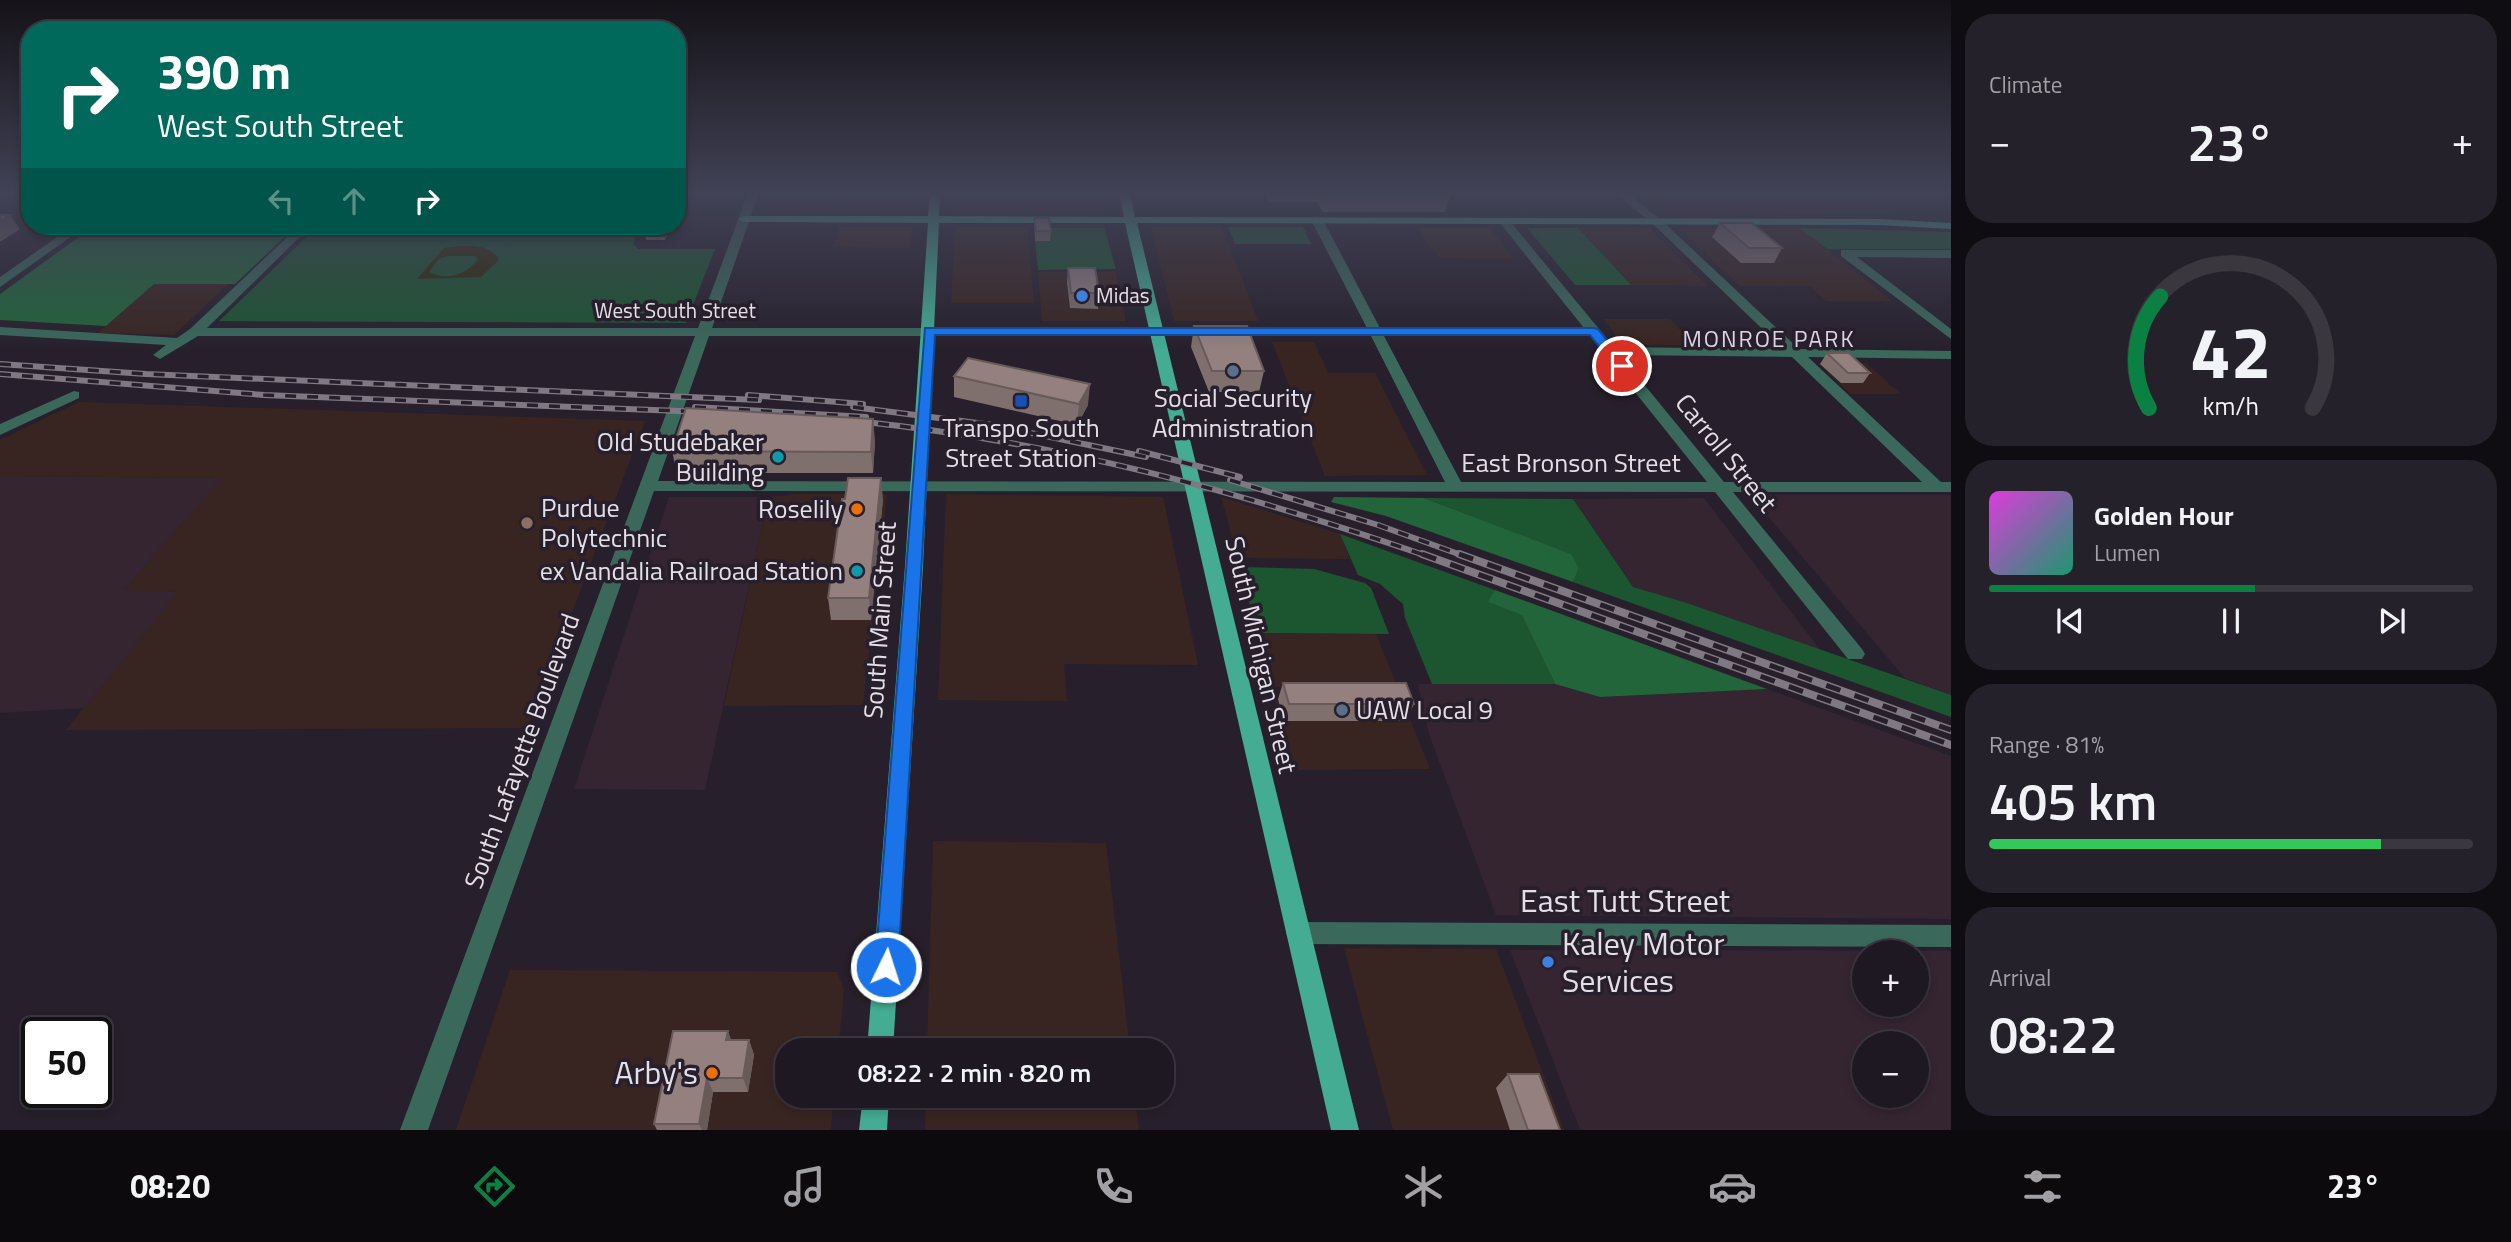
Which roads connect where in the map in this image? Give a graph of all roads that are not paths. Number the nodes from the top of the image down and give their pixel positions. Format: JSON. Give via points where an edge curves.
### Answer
{"nodes":[{"id":1,"x":52,"y":246,"type":"edge"},
{"id":2,"x":285,"y":246,"type":"edge"},
{"id":3,"x":734,"y":246,"type":"edge"},
{"id":4,"x":932,"y":246,"type":"edge"},
{"id":5,"x":1134,"y":246,"type":"edge"},
{"id":6,"x":1331,"y":246,"type":"edge"},
{"id":7,"x":1524,"y":246,"type":"edge"},
{"id":8,"x":1682,"y":246,"type":"edge"},
{"id":9,"x":1951,"y":254,"type":"edge"},
{"id":10,"x":0,"y":283,"type":"edge"},
{"id":11,"x":0,"y":331,"type":"edge"},
{"id":12,"x":929,"y":331,"type":"junction"},
{"id":13,"x":195,"y":332,"type":"junction"},
{"id":14,"x":703,"y":332,"type":"junction"},
{"id":15,"x":1155,"y":332,"type":"junction"},
{"id":16,"x":1376,"y":332,"type":"junction"},
{"id":17,"x":1594,"y":332,"type":"junction"},
{"id":18,"x":1951,"y":335,"type":"edge"},
{"id":19,"x":182,"y":342,"type":"junction"},
{"id":20,"x":1610,"y":351,"type":"junction"},
{"id":21,"x":1797,"y":354,"type":"junction"},
{"id":22,"x":160,"y":355,"type":"dead end"},
{"id":23,"x":1951,"y":355,"type":"edge"},
{"id":24,"x":74,"y":395,"type":"dead end"},
{"id":25,"x":0,"y":430,"type":"edge"},
{"id":26,"x":648,"y":486,"type":"junction"},
{"id":27,"x":919,"y":486,"type":"junction"},
{"id":28,"x":1192,"y":487,"type":"junction"},
{"id":29,"x":1456,"y":487,"type":"junction"},
{"id":30,"x":1944,"y":487,"type":"edge"},
{"id":31,"x":1720,"y":488,"type":"junction"},
{"id":32,"x":1855,"y":654,"type":"dead end"},
{"id":33,"x":1298,"y":933,"type":"junction"},
{"id":34,"x":1951,"y":936,"type":"edge"},
{"id":35,"x":881,"y":1038,"type":"edge"},
{"id":36,"x":875,"y":1108,"type":"edge"},
{"id":37,"x":414,"y":1130,"type":"edge"},
{"id":38,"x":873,"y":1130,"type":"edge"},
{"id":39,"x":1345,"y":1130,"type":"edge"}],
"edges":[{"from":1,"to":10,"type":"street"},
{"from":2,"to":13,"type":"street"},
{"from":3,"to":14,"type":"street","name":"South Lafayette Boulevard"},
{"from":4,"to":12,"type":"main road","name":"South Main Street"},
{"from":5,"to":15,"type":"main road","name":"South Michigan Street"},
{"from":6,"to":16,"type":"street"},
{"from":7,"to":17,"type":"street","name":"Carroll Street"},
{"from":8,"to":21,"type":"street"},
{"from":9,"to":18,"type":"street","via":[[1845,253]]},
{"from":11,"to":19,"type":"street"},
{"from":12,"to":14,"type":"street","name":"West South Street"},
{"from":12,"to":15,"type":"street","name":"West South Street"},
{"from":12,"to":27,"type":"main road","name":"South Main Street"},
{"from":13,"to":14,"type":"street","name":"West South Street"},
{"from":13,"to":19,"type":"street"},
{"from":14,"to":26,"type":"street","name":"South Lafayette Boulevard"},
{"from":15,"to":16,"type":"street","name":"West South Street"},
{"from":15,"to":28,"type":"main road","name":"South Michigan Street"},
{"from":16,"to":17,"type":"street","name":"West South Street"},
{"from":16,"to":29,"type":"street"},
{"from":17,"to":20,"type":"street","name":"Carroll Street"},
{"from":19,"to":22,"type":"street"},
{"from":20,"to":21,"type":"street"},
{"from":20,"to":31,"type":"street","name":"Carroll Street"},
{"from":21,"to":23,"type":"street"},
{"from":21,"to":30,"type":"street"},
{"from":24,"to":25,"type":"street"},
{"from":26,"to":27,"type":"street","name":"East Bronson Street"},
{"from":26,"to":37,"type":"street","name":"South Lafayette Boulevard"},
{"from":27,"to":28,"type":"street","name":"East Bronson Street"},
{"from":27,"to":35,"type":"main road","name":"South Main Street"},
{"from":28,"to":29,"type":"street","name":"East Bronson Street"},
{"from":28,"to":33,"type":"main road","name":"South Michigan Street"},
{"from":29,"to":31,"type":"street","name":"East Bronson Street"},
{"from":30,"to":31,"type":"street","name":"East Bronson Street"},
{"from":31,"to":32,"type":"street","name":"Carroll Street"},
{"from":33,"to":34,"type":"street","name":"East Tutt Street"},
{"from":33,"to":39,"type":"main road","name":"South Michigan Street"},
{"from":36,"to":38,"type":"main road"}]}
